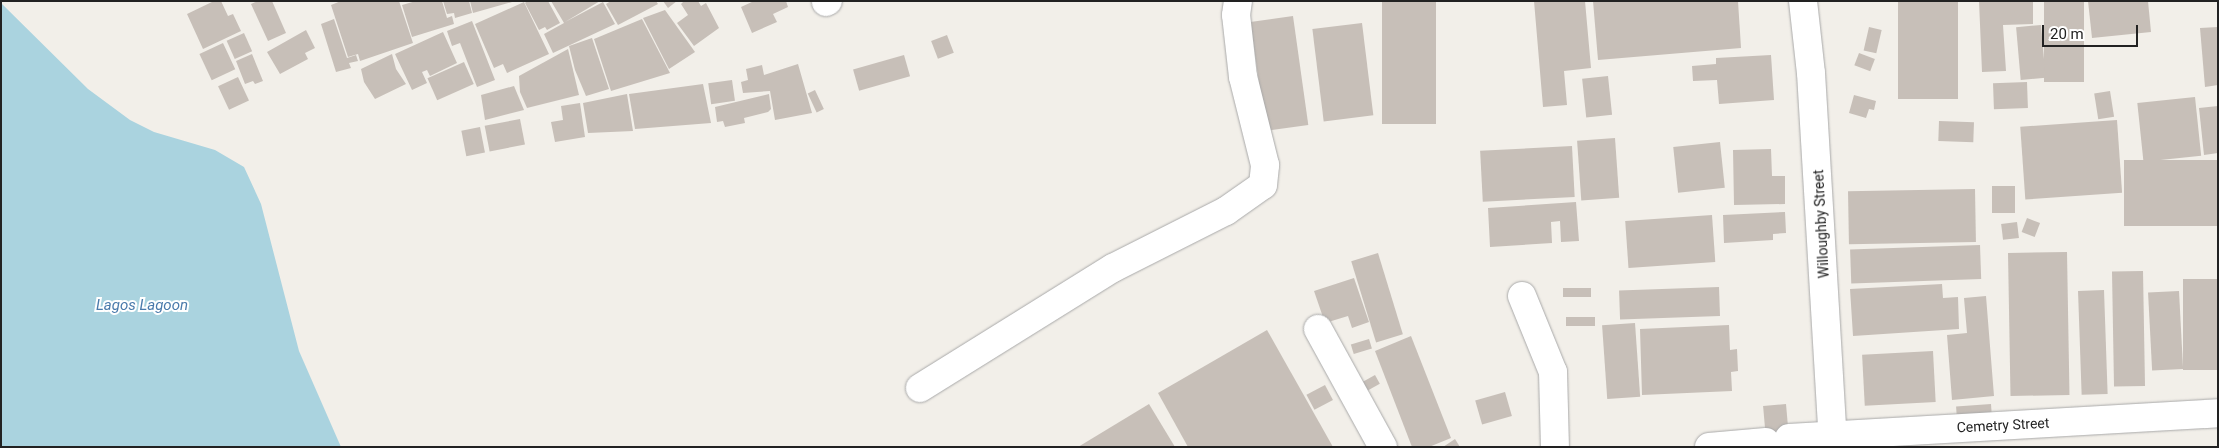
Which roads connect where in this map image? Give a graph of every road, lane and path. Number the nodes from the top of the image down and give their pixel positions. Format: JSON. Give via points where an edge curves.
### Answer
{"nodes":[{"id":1,"x":1238,"y":1,"type":"edge"},
{"id":2,"x":1803,"y":1,"type":"edge"},
{"id":3,"x":1522,"y":296,"type":"dead end"},
{"id":4,"x":1318,"y":329,"type":"dead end"},
{"id":5,"x":920,"y":388,"type":"dead end"},
{"id":6,"x":2218,"y":413,"type":"edge"},
{"id":7,"x":1832,"y":441,"type":"edge"},
{"id":8,"x":1383,"y":447,"type":"edge"},
{"id":9,"x":1555,"y":447,"type":"edge"},
{"id":10,"x":1709,"y":447,"type":"edge"}],
"edges":[{"from":1,"to":5,"type":"street","via":[[1236,15],[1243,77],[1265,165],[1263,185],[1226,211],[1113,268]]},
{"from":2,"to":7,"type":"street","name":"Willoughby Street","via":[[1811,73]]},
{"from":3,"to":9,"type":"street","via":[[1553,372]]},
{"from":4,"to":8,"type":"street"},
{"from":6,"to":7,"type":"street","name":"Cemetry Street"},
{"from":7,"to":10,"type":"street","name":"Cemetry Street","via":[[1777,440]]}]}
